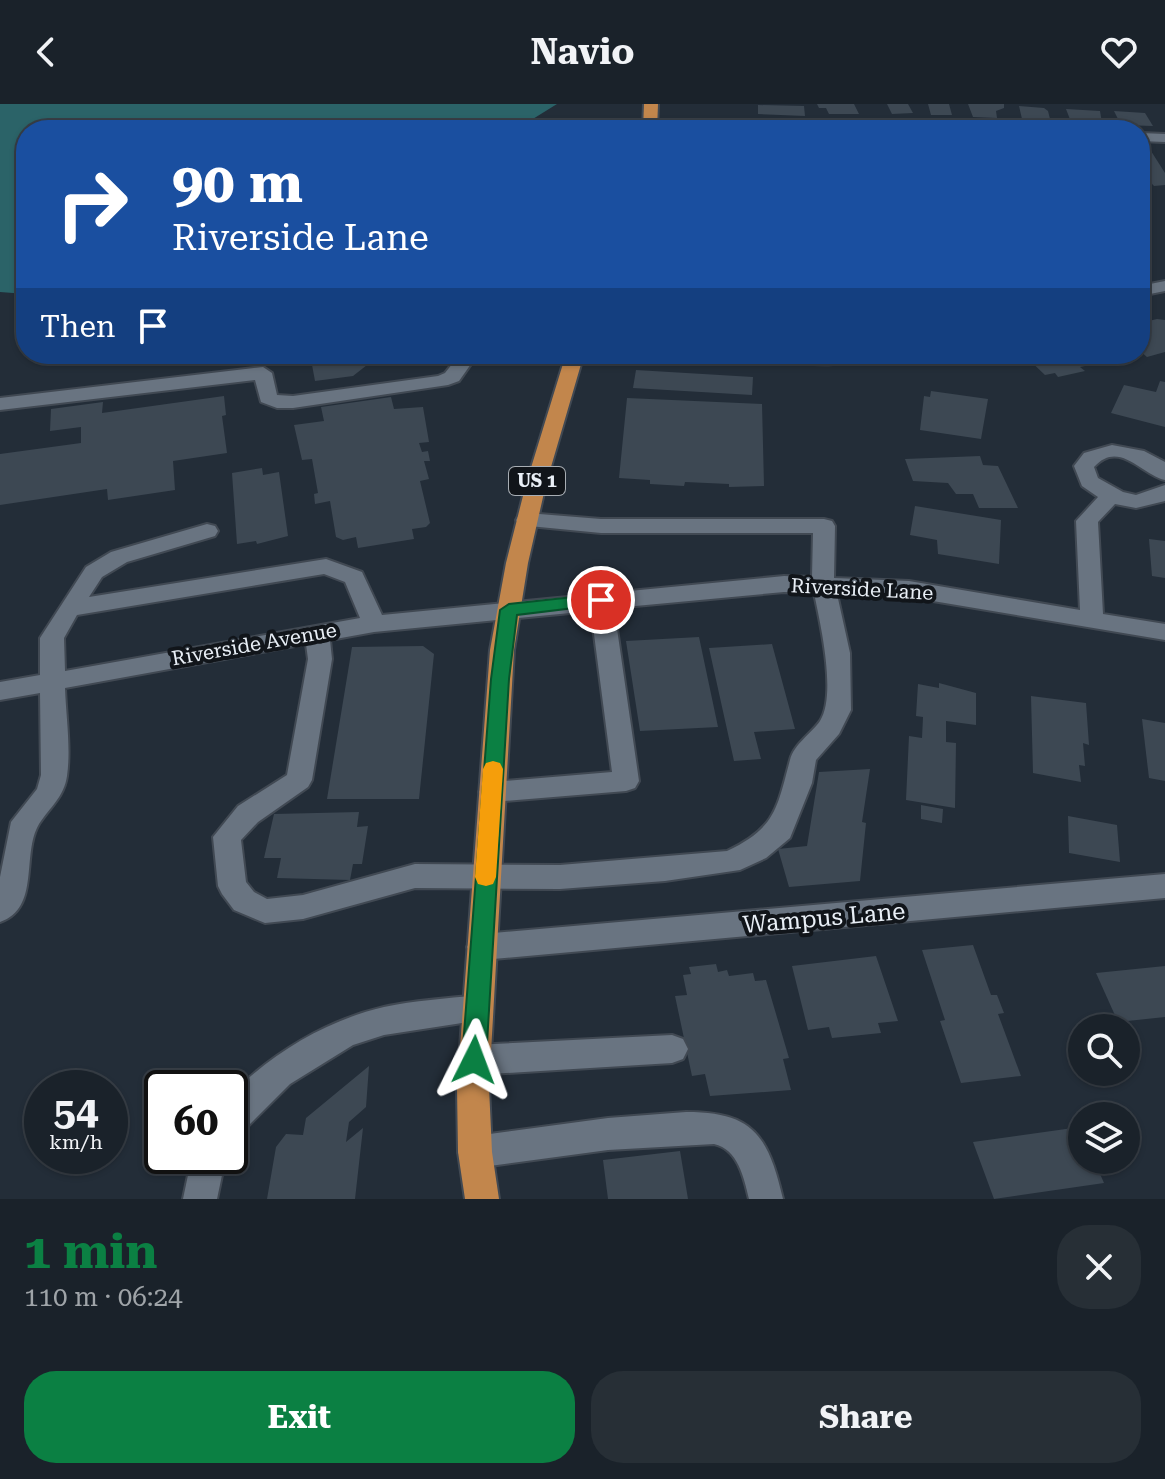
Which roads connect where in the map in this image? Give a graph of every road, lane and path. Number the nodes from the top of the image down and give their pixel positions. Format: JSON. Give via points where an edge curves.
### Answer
{"nodes":[{"id":1,"x":462,"y":364,"type":"edge"},
{"id":2,"x":572,"y":364,"type":"edge"},
{"id":3,"x":0,"y":404,"type":"edge"},
{"id":4,"x":1165,"y":474,"type":"edge"},
{"id":5,"x":1165,"y":492,"type":"edge"},
{"id":6,"x":1111,"y":496,"type":"junction"},
{"id":7,"x":527,"y":520,"type":"junction"},
{"id":8,"x":207,"y":531,"type":"dead end"},
{"id":9,"x":823,"y":583,"type":"junction"},
{"id":10,"x":601,"y":600,"type":"junction"},
{"id":11,"x":69,"y":608,"type":"junction"},
{"id":12,"x":509,"y":610,"type":"junction"},
{"id":13,"x":1092,"y":619,"type":"junction"},
{"id":14,"x":374,"y":624,"type":"junction"},
{"id":15,"x":317,"y":632,"type":"junction"},
{"id":16,"x":1165,"y":632,"type":"edge"},
{"id":17,"x":53,"y":682,"type":"junction"},
{"id":18,"x":0,"y":691,"type":"edge"},
{"id":19,"x":492,"y":792,"type":"junction"},
{"id":20,"x":486,"y":875,"type":"junction"},
{"id":21,"x":1165,"y":886,"type":"edge"},
{"id":22,"x":0,"y":910,"type":"edge"},
{"id":23,"x":482,"y":947,"type":"junction"},
{"id":24,"x":477,"y":1009,"type":"junction"},
{"id":25,"x":672,"y":1049,"type":"dead end"},
{"id":26,"x":474,"y":1060,"type":"junction"},
{"id":27,"x":248,"y":1102,"type":"edge"},
{"id":28,"x":475,"y":1152,"type":"junction"},
{"id":29,"x":205,"y":1174,"type":"edge"},
{"id":30,"x":200,"y":1199,"type":"edge"},
{"id":31,"x":482,"y":1199,"type":"edge"},
{"id":32,"x":766,"y":1199,"type":"edge"}],
"edges":[{"from":1,"to":3,"type":"street","via":[[441,381],[293,402],[268,398],[263,373]]},
{"from":2,"to":7,"type":"main road","number":"US 1"},
{"from":4,"to":6,"type":"street","via":[[1130,453],[1095,455],[1084,474]]},
{"from":5,"to":6,"type":"street","via":[[1141,501]]},
{"from":6,"to":13,"type":"street","via":[[1087,521]]},
{"from":7,"to":9,"type":"street","via":[[601,526],[824,526]]},
{"from":7,"to":12,"type":"main road","number":"US 1"},
{"from":8,"to":11,"type":"street","via":[[119,557],[94,572]]},
{"from":9,"to":10,"type":"street","name":"Riverside Lane"},
{"from":9,"to":13,"type":"street","name":"Riverside Lane","via":[[938,593]]},
{"from":9,"to":20,"type":"street","via":[[838,653],[838,710],[803,757],[780,830],[730,862],[560,877]]},
{"from":10,"to":12,"type":"street","name":"Riverside Lane"},
{"from":10,"to":19,"type":"street","via":[[626,781]]},
{"from":11,"to":14,"type":"street","via":[[326,566],[354,577]]},
{"from":11,"to":17,"type":"street","via":[[52,638]]},
{"from":12,"to":14,"type":"street","name":"Riverside Avenue"},
{"from":12,"to":19,"type":"main road","number":"US 1"},
{"from":13,"to":16,"type":"street","name":"Riverside Lane"},
{"from":14,"to":15,"type":"street","name":"Riverside Avenue"},
{"from":15,"to":17,"type":"street","name":"Riverside Avenue"},
{"from":15,"to":20,"type":"street","via":[[320,659],[302,773],[291,788],[233,827],[227,837],[232,886],[244,901],[265,911],[330,901],[415,876]]},
{"from":17,"to":18,"type":"street","name":"Riverside Avenue"},
{"from":17,"to":22,"type":"street","via":[[54,775],[49,793],[25,822],[9,902]]},
{"from":19,"to":20,"type":"main road","number":"US 1"},
{"from":20,"to":23,"type":"main road","number":"US 1"},
{"from":21,"to":23,"type":"street","name":"Wampus Lane"},
{"from":23,"to":24,"type":"main road","number":"US 1"},
{"from":24,"to":26,"type":"main road","number":"US 1"},
{"from":24,"to":27,"type":"street","via":[[382,1022],[350,1032],[294,1062]]},
{"from":25,"to":26,"type":"street"},
{"from":26,"to":28,"type":"main road","number":"US 1"},
{"from":28,"to":31,"type":"main road","number":"US 1"},
{"from":28,"to":32,"type":"street","via":[[544,1140],[726,1129],[744,1143],[758,1166]]},
{"from":29,"to":30,"type":"street"}]}
